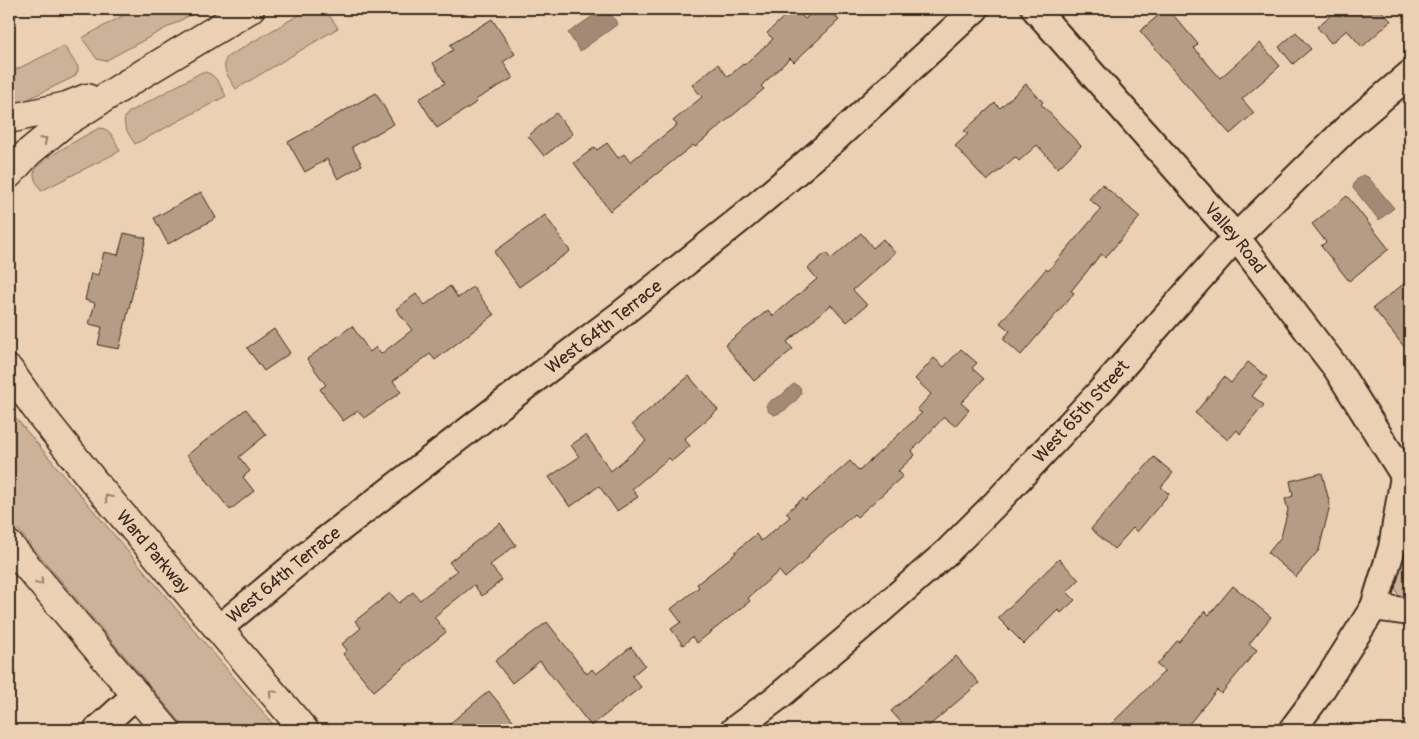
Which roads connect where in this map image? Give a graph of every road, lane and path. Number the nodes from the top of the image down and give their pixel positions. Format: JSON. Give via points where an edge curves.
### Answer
{"nodes":[{"id":1,"x":250,"y":9,"type":"edge"},
{"id":2,"x":975,"y":9,"type":"edge"},
{"id":3,"x":1035,"y":9,"type":"edge"},
{"id":4,"x":1410,"y":74,"type":"edge"},
{"id":5,"x":139,"y":76,"type":"junction"},
{"id":6,"x":9,"y":118,"type":"edge"},
{"id":7,"x":9,"y":174,"type":"edge"},
{"id":8,"x":1236,"y":237,"type":"junction"},
{"id":9,"x":9,"y":370,"type":"edge"},
{"id":10,"x":1407,"y":480,"type":"edge"},
{"id":11,"x":9,"y":544,"type":"edge"},
{"id":12,"x":1374,"y":607,"type":"junction"},
{"id":13,"x":1410,"y":612,"type":"edge"},
{"id":14,"x":218,"y":629,"type":"junction"},
{"id":15,"x":137,"y":694,"type":"junction"},
{"id":16,"x":97,"y":730,"type":"edge"},
{"id":17,"x":166,"y":730,"type":"edge"},
{"id":18,"x":304,"y":730,"type":"edge"},
{"id":19,"x":734,"y":730,"type":"edge"},
{"id":20,"x":1292,"y":730,"type":"edge"}],
"edges":[{"from":1,"to":5,"type":"main road"},
{"from":2,"to":14,"type":"street","name":"West 64th Terrace","via":[[835,139],[743,217],[319,545]]},
{"from":3,"to":8,"type":"street","name":"Valley Road"},
{"from":4,"to":8,"type":"street","name":"West 65th Street","via":[[1349,126]]},
{"from":5,"to":6,"type":"main road","via":[[67,106]]},
{"from":7,"to":5,"type":"main road","one_way":true,"via":[[28,153],[63,124]]},
{"from":8,"to":10,"type":"street","name":"Valley Road","via":[[1337,369]]},
{"from":8,"to":19,"type":"street","name":"West 65th Street","via":[[1099,393],[947,552],[875,616]]},
{"from":14,"to":9,"type":"main road","name":"Ward Parkway","one_way":true,"via":[[40,414]]},
{"from":10,"to":12,"type":"street","via":[[1392,548]]},
{"from":11,"to":15,"type":"main road","one_way":true},
{"from":12,"to":13,"type":"street"},
{"from":12,"to":20,"type":"street"},
{"from":18,"to":14,"type":"main road","name":"Ward Parkway","one_way":true},
{"from":15,"to":16,"type":"street"},
{"from":15,"to":17,"type":"main road"}]}
